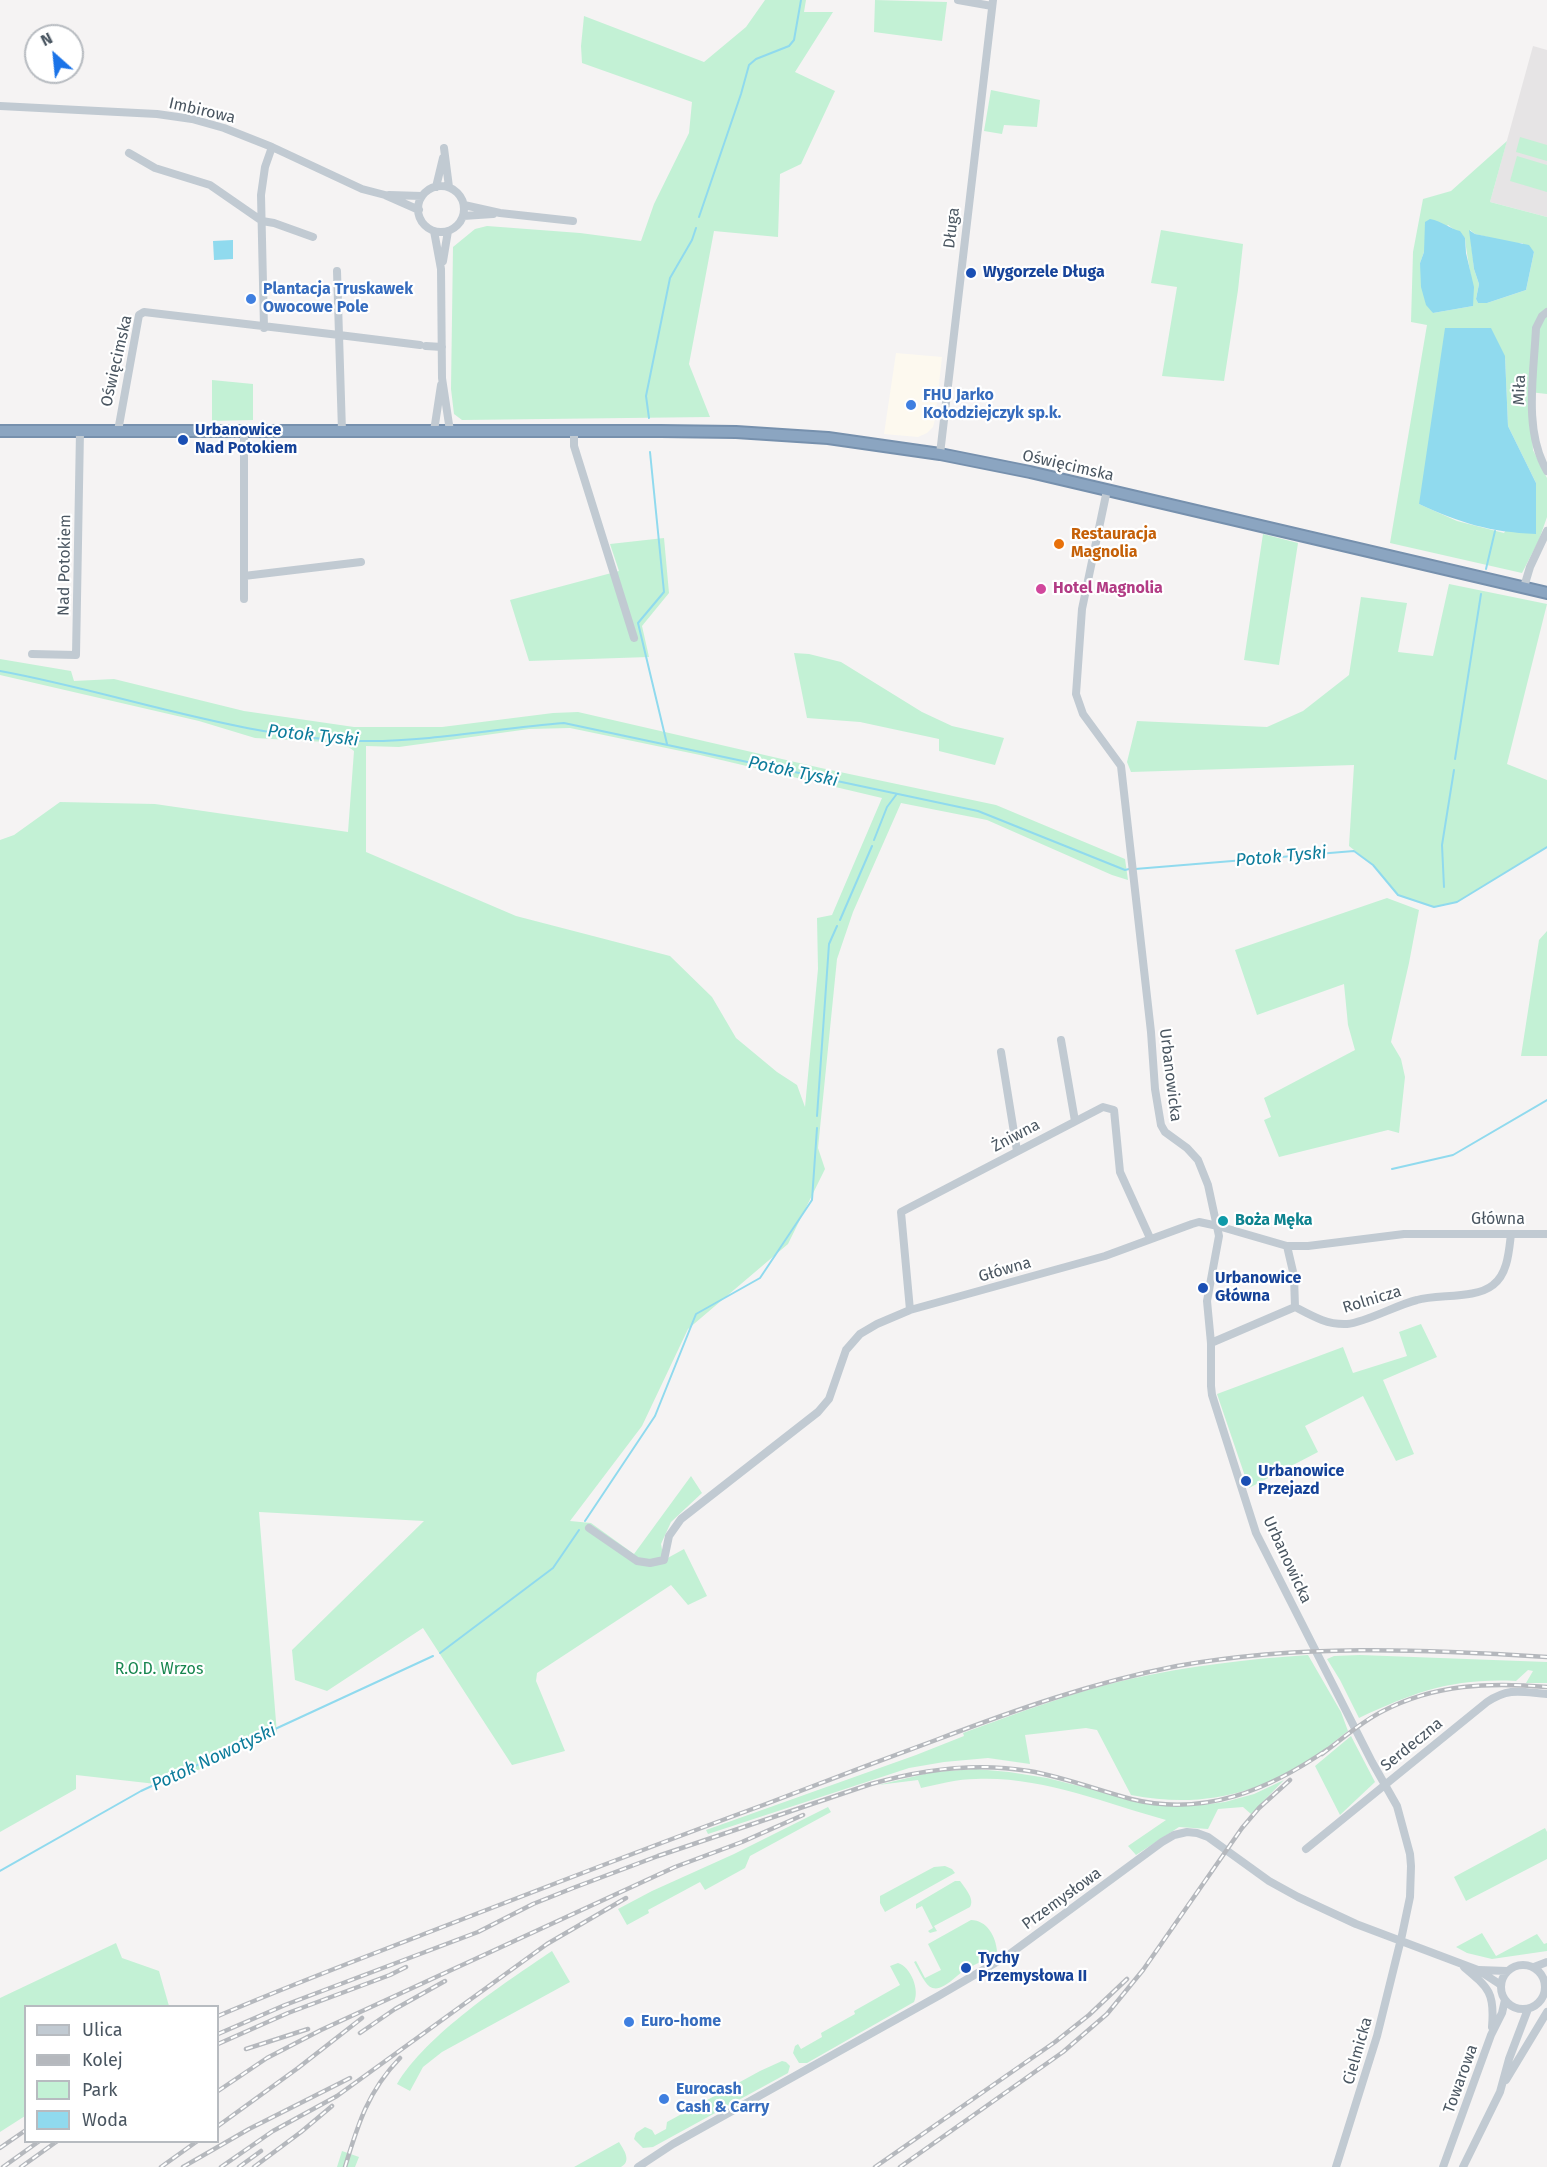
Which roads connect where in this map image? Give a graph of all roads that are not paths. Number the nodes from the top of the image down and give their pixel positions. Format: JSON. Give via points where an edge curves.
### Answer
{"nodes":[{"id":1,"x":958,"y":0,"type":"edge"},
{"id":2,"x":992,"y":3,"type":"edge"},
{"id":3,"x":0,"y":106,"type":"edge"},
{"id":4,"x":272,"y":147,"type":"junction"},
{"id":5,"x":129,"y":153,"type":"dead end"},
{"id":6,"x":436,"y":187,"type":"junction"},
{"id":7,"x":448,"y":187,"type":"junction"},
{"id":8,"x":385,"y":195,"type":"junction"},
{"id":9,"x":422,"y":196,"type":"junction"},
{"id":10,"x":464,"y":205,"type":"junction"},
{"id":11,"x":418,"y":210,"type":"junction"},
{"id":12,"x":500,"y":213,"type":"junction"},
{"id":13,"x":463,"y":216,"type":"junction"},
{"id":14,"x":262,"y":221,"type":"junction"},
{"id":15,"x":573,"y":221,"type":"dead end"},
{"id":16,"x":434,"y":231,"type":"junction"},
{"id":17,"x":448,"y":231,"type":"junction"},
{"id":18,"x":313,"y":237,"type":"dead end"},
{"id":19,"x":441,"y":268,"type":"junction"},
{"id":20,"x":338,"y":271,"type":"dead end"},
{"id":21,"x":1547,"y":312,"type":"edge"},
{"id":22,"x":264,"y":328,"type":"junction"},
{"id":23,"x":339,"y":335,"type":"junction"},
{"id":24,"x":442,"y":346,"type":"junction"},
{"id":25,"x":442,"y":378,"type":"junction"},
{"id":26,"x":0,"y":431,"type":"edge"},
{"id":27,"x":80,"y":431,"type":"junction"},
{"id":28,"x":118,"y":431,"type":"junction"},
{"id":29,"x":244,"y":431,"type":"junction"},
{"id":30,"x":342,"y":431,"type":"junction"},
{"id":31,"x":434,"y":431,"type":"junction"},
{"id":32,"x":450,"y":431,"type":"junction"},
{"id":33,"x":574,"y":431,"type":"junction"},
{"id":34,"x":940,"y":454,"type":"junction"},
{"id":35,"x":1547,"y":471,"type":"edge"},
{"id":36,"x":1107,"y":490,"type":"junction"},
{"id":37,"x":1547,"y":531,"type":"edge"},
{"id":38,"x":361,"y":562,"type":"dead end"},
{"id":39,"x":244,"y":576,"type":"junction"},
{"id":40,"x":1524,"y":587,"type":"junction"},
{"id":41,"x":1547,"y":593,"type":"edge"},
{"id":42,"x":244,"y":599,"type":"dead end"},
{"id":43,"x":634,"y":638,"type":"dead end"},
{"id":44,"x":32,"y":654,"type":"dead end"},
{"id":45,"x":1061,"y":1040,"type":"dead end"},
{"id":46,"x":1001,"y":1052,"type":"dead end"},
{"id":47,"x":1074,"y":1121,"type":"junction"},
{"id":48,"x":1017,"y":1151,"type":"junction"},
{"id":49,"x":1218,"y":1226,"type":"junction"},
{"id":50,"x":1511,"y":1234,"type":"junction"},
{"id":51,"x":1547,"y":1234,"type":"edge"},
{"id":52,"x":1150,"y":1238,"type":"junction"},
{"id":53,"x":1287,"y":1246,"type":"junction"},
{"id":54,"x":1295,"y":1307,"type":"junction"},
{"id":55,"x":910,"y":1310,"type":"junction"},
{"id":56,"x":1211,"y":1343,"type":"junction"},
{"id":57,"x":589,"y":1528,"type":"dead end"},
{"id":58,"x":1547,"y":1694,"type":"edge"},
{"id":59,"x":1385,"y":1785,"type":"junction"},
{"id":60,"x":1306,"y":1850,"type":"dead end"},
{"id":61,"x":1401,"y":1940,"type":"junction"},
{"id":62,"x":1547,"y":1962,"type":"edge"},
{"id":63,"x":1460,"y":1964,"type":"junction"},
{"id":64,"x":1534,"y":1967,"type":"junction"},
{"id":65,"x":1478,"y":1970,"type":"junction"},
{"id":66,"x":1507,"y":1971,"type":"junction"},
{"id":67,"x":1546,"y":1978,"type":"edge"},
{"id":68,"x":1501,"y":1985,"type":"junction"},
{"id":69,"x":1505,"y":2000,"type":"junction"},
{"id":70,"x":1528,"y":2009,"type":"junction"},
{"id":71,"x":1547,"y":2012,"type":"edge"},
{"id":72,"x":1491,"y":2035,"type":"junction"},
{"id":73,"x":1500,"y":2092,"type":"junction"},
{"id":74,"x":638,"y":2167,"type":"edge"},
{"id":75,"x":1336,"y":2167,"type":"edge"},
{"id":76,"x":1443,"y":2167,"type":"edge"},
{"id":77,"x":1463,"y":2167,"type":"edge"}],
"edges":[{"from":1,"to":2,"type":"street","name":"Długa"},
{"from":2,"to":34,"type":"street","name":"Długa"},
{"from":3,"to":4,"type":"street","name":"Imbirowa","via":[[192,119]]},
{"from":4,"to":8,"type":"street","name":"Imbirowa","via":[[362,189]]},
{"from":4,"to":14,"type":"street","via":[[261,195]]},
{"from":5,"to":14,"type":"street","via":[[156,168],[210,185]]},
{"from":6,"to":7,"type":"street"},
{"from":6,"to":7,"type":"street","via":[[444,151]]},
{"from":6,"to":9,"type":"street"},
{"from":7,"to":10,"type":"street","via":[[457,192]]},
{"from":8,"to":9,"type":"street","name":"Imbirowa"},
{"from":8,"to":11,"type":"street","name":"Imbirowa"},
{"from":9,"to":11,"type":"street"},
{"from":10,"to":12,"type":"street"},
{"from":10,"to":13,"type":"street"},
{"from":11,"to":16,"type":"street","via":[[424,224]]},
{"from":12,"to":13,"type":"street"},
{"from":12,"to":15,"type":"street"},
{"from":13,"to":17,"type":"street"},
{"from":14,"to":18,"type":"street"},
{"from":14,"to":22,"type":"street"},
{"from":16,"to":17,"type":"street"},
{"from":16,"to":19,"type":"street"},
{"from":17,"to":19,"type":"street"},
{"from":19,"to":24,"type":"street"},
{"from":20,"to":23,"type":"street"},
{"from":21,"to":35,"type":"street","name":"Miła","via":[[1536,328],[1532,420],[1535,444]]},
{"from":22,"to":23,"type":"street","name":"Oświęcimska"},
{"from":22,"to":28,"type":"street","name":"Oświęcimska","via":[[144,312],[139,315]]},
{"from":23,"to":24,"type":"street","name":"Oświęcimska"},
{"from":23,"to":30,"type":"street"},
{"from":24,"to":25,"type":"street"},
{"from":25,"to":31,"type":"street"},
{"from":25,"to":32,"type":"street"},
{"from":26,"to":27,"type":"highway","name":"Oświęcimska"},
{"from":27,"to":28,"type":"highway","name":"Oświęcimska"},
{"from":27,"to":44,"type":"street","name":"Nad Potokiem","via":[[76,655]]},
{"from":28,"to":29,"type":"highway","name":"Oświęcimska"},
{"from":29,"to":30,"type":"highway","name":"Oświęcimska"},
{"from":29,"to":39,"type":"street"},
{"from":30,"to":31,"type":"highway","name":"Oświęcimska"},
{"from":31,"to":32,"type":"highway","name":"Oświęcimska"},
{"from":32,"to":33,"type":"highway","name":"Oświęcimska"},
{"from":33,"to":34,"type":"highway","name":"Oświęcimska","via":[[805,436]]},
{"from":33,"to":43,"type":"street","via":[[574,446]]},
{"from":34,"to":36,"type":"highway","name":"Oświęcimska"},
{"from":36,"to":40,"type":"highway","name":"Oświęcimska"},
{"from":36,"to":49,"type":"street","name":"Urbanowicka","via":[[1082,609],[1076,694],[1083,714],[1121,766],[1161,1125],[1198,1160]]},
{"from":37,"to":40,"type":"street"},
{"from":38,"to":39,"type":"street"},
{"from":39,"to":42,"type":"street"},
{"from":40,"to":41,"type":"highway","name":"Oświęcimska"},
{"from":45,"to":47,"type":"street"},
{"from":46,"to":48,"type":"street"},
{"from":47,"to":48,"type":"street","name":"Żniwna"},
{"from":47,"to":52,"type":"street","name":"Żniwna","via":[[1103,1107],[1114,1110],[1120,1172]]},
{"from":48,"to":55,"type":"street","name":"Żniwna","via":[[901,1212]]},
{"from":49,"to":52,"type":"street","name":"Główna","via":[[1199,1222]]},
{"from":49,"to":53,"type":"street","name":"Główna"},
{"from":49,"to":56,"type":"street","name":"Urbanowicka","via":[[1207,1295]]},
{"from":50,"to":51,"type":"street","name":"Główna"},
{"from":50,"to":53,"type":"street","name":"Główna","via":[[1404,1234]]},
{"from":50,"to":54,"type":"street","name":"Rolnicza","via":[[1503,1271],[1495,1284],[1481,1291],[1417,1300],[1349,1324],[1318,1320]]},
{"from":52,"to":55,"type":"street","name":"Główna","via":[[1105,1256]]},
{"from":53,"to":54,"type":"street","via":[[1294,1276]]},
{"from":54,"to":56,"type":"street"},
{"from":55,"to":57,"type":"street","name":"Główna","via":[[860,1334],[846,1350],[829,1399],[818,1412],[681,1519],[669,1536],[664,1560],[637,1561]]},
{"from":56,"to":59,"type":"street","name":"Urbanowicka","via":[[1212,1395],[1256,1533]]},
{"from":58,"to":59,"type":"street","name":"Serdeczna","via":[[1500,1694]]},
{"from":59,"to":60,"type":"street","name":"Serdeczna"},
{"from":59,"to":61,"type":"street","name":"Urbanowicka","via":[[1399,1814],[1412,1866]]},
{"from":61,"to":63,"type":"street","name":"Przemysłowa"},
{"from":61,"to":74,"type":"street","name":"Przemysłowa","via":[[1298,1897],[1208,1837],[1197,1833],[1174,1835],[1007,1956]]},
{"from":61,"to":75,"type":"street","name":"Cielmicka","via":[[1377,2036]]},
{"from":62,"to":64,"type":"street"},
{"from":63,"to":65,"type":"street","name":"Przemysłowa"},
{"from":63,"to":72,"type":"street","via":[[1481,1982],[1494,2004]]},
{"from":64,"to":66,"type":"street","via":[[1523,1964]]},
{"from":64,"to":67,"type":"street"},
{"from":65,"to":66,"type":"street","name":"Przemysłowa"},
{"from":65,"to":68,"type":"street","name":"Przemysłowa"},
{"from":66,"to":68,"type":"street"},
{"from":67,"to":70,"type":"street","via":[[1543,1998]]},
{"from":68,"to":69,"type":"street"},
{"from":69,"to":70,"type":"street","via":[[1513,2007]]},
{"from":69,"to":72,"type":"street","name":"Towarowa"},
{"from":70,"to":73,"type":"street"},
{"from":71,"to":73,"type":"street"},
{"from":72,"to":76,"type":"street","name":"Towarowa"},
{"from":73,"to":77,"type":"street"}]}
